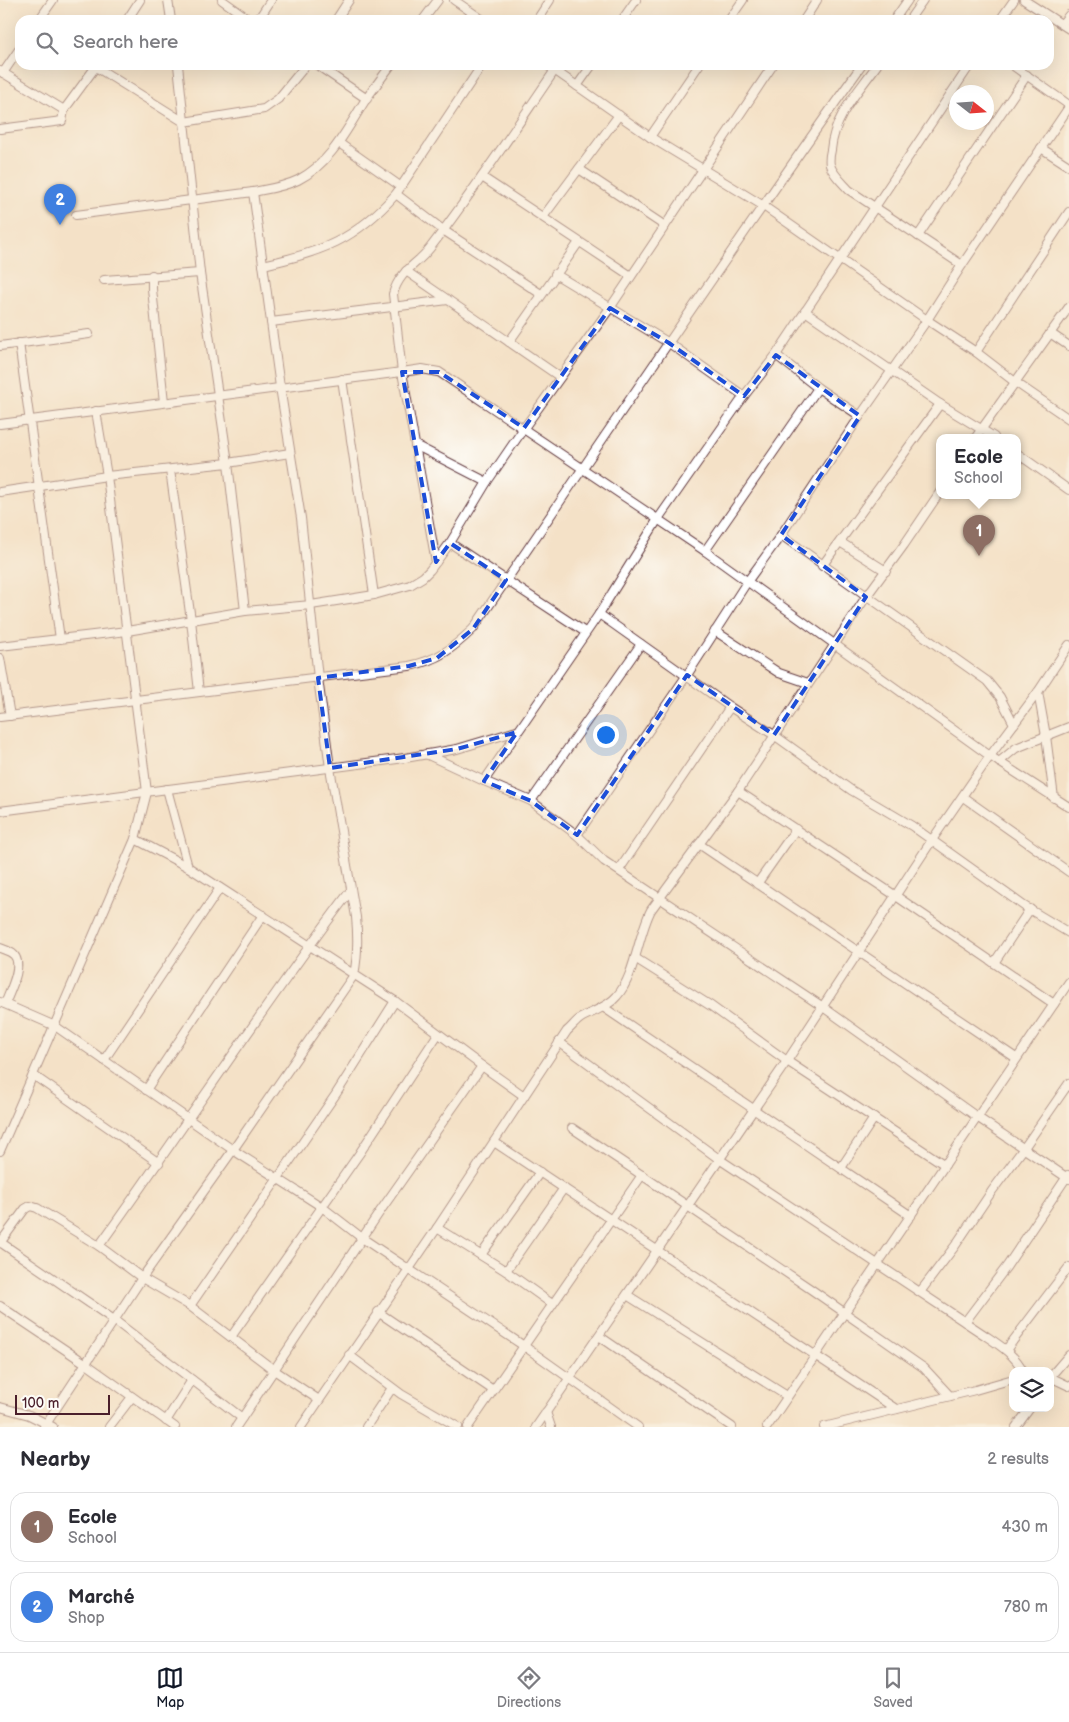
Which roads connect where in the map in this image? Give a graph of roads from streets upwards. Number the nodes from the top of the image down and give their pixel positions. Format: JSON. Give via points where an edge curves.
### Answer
{"nodes":[{"id":1,"x":53,"y":0,"type":"edge"},
{"id":2,"x":140,"y":0,"type":"edge"},
{"id":3,"x":168,"y":0,"type":"edge"},
{"id":4,"x":222,"y":0,"type":"edge"},
{"id":5,"x":271,"y":0,"type":"edge"},
{"id":6,"x":350,"y":0,"type":"edge"},
{"id":7,"x":438,"y":0,"type":"edge"},
{"id":8,"x":454,"y":0,"type":"edge"},
{"id":9,"x":550,"y":0,"type":"edge"},
{"id":10,"x":636,"y":0,"type":"edge"},
{"id":11,"x":743,"y":0,"type":"edge"},
{"id":12,"x":818,"y":0,"type":"edge"},
{"id":13,"x":923,"y":0,"type":"edge"},
{"id":14,"x":1014,"y":0,"type":"edge"},
{"id":15,"x":1024,"y":0,"type":"edge"},
{"id":16,"x":903,"y":2,"type":"edge"},
{"id":17,"x":42,"y":15,"type":"edge"},
{"id":18,"x":130,"y":15,"type":"edge"},
{"id":19,"x":170,"y":15,"type":"edge"},
{"id":20,"x":243,"y":15,"type":"edge"},
{"id":21,"x":261,"y":15,"type":"edge"},
{"id":22,"x":340,"y":15,"type":"edge"},
{"id":23,"x":427,"y":15,"type":"edge"},
{"id":24,"x":476,"y":15,"type":"edge"},
{"id":25,"x":540,"y":15,"type":"edge"},
{"id":26,"x":626,"y":15,"type":"edge"},
{"id":27,"x":732,"y":15,"type":"edge"},
{"id":28,"x":808,"y":15,"type":"edge"},
{"id":29,"x":896,"y":15,"type":"edge"},
{"id":30,"x":912,"y":15,"type":"edge"},
{"id":31,"x":1004,"y":15,"type":"edge"},
{"id":32,"x":1047,"y":15,"type":"edge"},
{"id":33,"x":1069,"y":15,"type":"edge"},
{"id":34,"x":1054,"y":19,"type":"edge"},
{"id":35,"x":1066,"y":27,"type":"edge"},
{"id":36,"x":15,"y":54,"type":"edge"},
{"id":37,"x":93,"y":70,"type":"edge"},
{"id":38,"x":102,"y":70,"type":"edge"},
{"id":39,"x":179,"y":70,"type":"edge"},
{"id":40,"x":302,"y":70,"type":"edge"},
{"id":41,"x":325,"y":70,"type":"edge"},
{"id":42,"x":387,"y":70,"type":"edge"},
{"id":43,"x":479,"y":70,"type":"edge"},
{"id":44,"x":555,"y":70,"type":"joint"},
{"id":45,"x":589,"y":70,"type":"edge"},
{"id":46,"x":696,"y":70,"type":"edge"},
{"id":47,"x":770,"y":70,"type":"edge"},
{"id":48,"x":858,"y":70,"type":"edge"},
{"id":49,"x":873,"y":70,"type":"edge"},
{"id":50,"x":967,"y":70,"type":"edge"},
{"id":51,"x":1019,"y":70,"type":"edge"},
{"id":52,"x":1,"y":72,"type":"edge"},
{"id":53,"x":1028,"y":76,"type":"junction"},
{"id":54,"x":578,"y":86,"type":"junction"},
{"id":55,"x":367,"y":98,"type":"junction"},
{"id":56,"x":1069,"y":107,"type":"edge"},
{"id":57,"x":64,"y":110,"type":"junction"},
{"id":58,"x":619,"y":115,"type":"junction"},
{"id":59,"x":184,"y":122,"type":"junction"},
{"id":60,"x":0,"y":129,"type":"edge"},
{"id":61,"x":650,"y":137,"type":"junction"},
{"id":62,"x":339,"y":143,"type":"junction"},
{"id":63,"x":1041,"y":148,"type":"junction"},
{"id":64,"x":1069,"y":166,"type":"edge"},
{"id":65,"x":579,"y":169,"type":"junction"},
{"id":66,"x":703,"y":169,"type":"junction"},
{"id":67,"x":482,"y":177,"type":"junction"},
{"id":68,"x":400,"y":186,"type":"junction"},
{"id":69,"x":254,"y":192,"type":"junction"},
{"id":70,"x":396,"y":194,"type":"junction"},
{"id":71,"x":192,"y":200,"type":"junction"},
{"id":72,"x":762,"y":205,"type":"junction"},
{"id":73,"x":874,"y":208,"type":"junction"},
{"id":74,"x":1069,"y":212,"type":"edge"},
{"id":75,"x":76,"y":215,"type":"dead end"},
{"id":76,"x":543,"y":216,"type":"junction"},
{"id":77,"x":665,"y":226,"type":"junction"},
{"id":78,"x":443,"y":230,"type":"junction"},
{"id":79,"x":918,"y":236,"type":"junction"},
{"id":80,"x":579,"y":242,"type":"junction"},
{"id":81,"x":839,"y":259,"type":"junction"},
{"id":82,"x":263,"y":265,"type":"junction"},
{"id":83,"x":962,"y":265,"type":"junction"},
{"id":84,"x":406,"y":270,"type":"junction"},
{"id":85,"x":200,"y":272,"type":"junction"},
{"id":86,"x":555,"y":274,"type":"junction"},
{"id":87,"x":152,"y":275,"type":"junction"},
{"id":88,"x":631,"y":276,"type":"junction"},
{"id":89,"x":104,"y":280,"type":"dead end"},
{"id":90,"x":541,"y":294,"type":"junction"},
{"id":91,"x":448,"y":300,"type":"junction"},
{"id":92,"x":394,"y":307,"type":"junction"},
{"id":93,"x":1069,"y":307,"type":"edge"},
{"id":94,"x":610,"y":308,"type":"junction"},
{"id":95,"x":805,"y":311,"type":"junction"},
{"id":96,"x":927,"y":320,"type":"junction"},
{"id":97,"x":271,"y":322,"type":"junction"},
{"id":98,"x":1050,"y":333,"type":"junction"},
{"id":99,"x":89,"y":334,"type":"dead end"},
{"id":100,"x":509,"y":342,"type":"junction"},
{"id":101,"x":18,"y":343,"type":"junction"},
{"id":102,"x":669,"y":343,"type":"junction"},
{"id":103,"x":0,"y":346,"type":"edge"},
{"id":104,"x":1069,"y":346,"type":"edge"},
{"id":105,"x":976,"y":352,"type":"junction"},
{"id":106,"x":776,"y":355,"type":"junction"},
{"id":107,"x":891,"y":371,"type":"junction"},
{"id":108,"x":402,"y":372,"type":"junction"},
{"id":109,"x":560,"y":377,"type":"junction"},
{"id":110,"x":342,"y":379,"type":"junction"},
{"id":111,"x":1015,"y":382,"type":"junction"},
{"id":112,"x":280,"y":387,"type":"junction"},
{"id":113,"x":818,"y":388,"type":"junction"},
{"id":114,"x":219,"y":395,"type":"junction"},
{"id":115,"x":744,"y":396,"type":"junction"},
{"id":116,"x":164,"y":402,"type":"junction"},
{"id":117,"x":940,"y":404,"type":"junction"},
{"id":118,"x":96,"y":411,"type":"junction"},
{"id":119,"x":860,"y":416,"type":"junction"},
{"id":120,"x":1069,"y":419,"type":"edge"},
{"id":121,"x":30,"y":420,"type":"junction"},
{"id":122,"x":0,"y":424,"type":"edge"},
{"id":123,"x":524,"y":428,"type":"junction"},
{"id":124,"x":982,"y":429,"type":"junction"},
{"id":125,"x":978,"y":434,"type":"edge"},
{"id":126,"x":990,"y":434,"type":"edge"},
{"id":127,"x":415,"y":445,"type":"junction"},
{"id":128,"x":290,"y":453,"type":"junction"},
{"id":129,"x":1021,"y":456,"type":"edge"},
{"id":130,"x":228,"y":463,"type":"junction"},
{"id":131,"x":583,"y":468,"type":"junction"},
{"id":132,"x":170,"y":470,"type":"junction"},
{"id":133,"x":107,"y":476,"type":"junction"},
{"id":134,"x":487,"y":482,"type":"junction"},
{"id":135,"x":39,"y":486,"type":"junction"},
{"id":136,"x":1069,"y":490,"type":"edge"},
{"id":137,"x":0,"y":492,"type":"edge"},
{"id":138,"x":936,"y":498,"type":"edge"},
{"id":139,"x":658,"y":520,"type":"junction"},
{"id":140,"x":781,"y":535,"type":"junction"},
{"id":141,"x":840,"y":542,"type":"junction"},
{"id":142,"x":450,"y":543,"type":"junction"},
{"id":143,"x":705,"y":551,"type":"junction"},
{"id":144,"x":436,"y":562,"type":"junction"},
{"id":145,"x":822,"y":566,"type":"junction"},
{"id":146,"x":886,"y":571,"type":"junction"},
{"id":147,"x":506,"y":580,"type":"junction"},
{"id":148,"x":747,"y":582,"type":"junction"},
{"id":149,"x":374,"y":595,"type":"junction"},
{"id":150,"x":866,"y":597,"type":"junction"},
{"id":151,"x":311,"y":605,"type":"junction"},
{"id":152,"x":245,"y":611,"type":"junction"},
{"id":153,"x":599,"y":614,"type":"junction"},
{"id":154,"x":191,"y":620,"type":"junction"},
{"id":155,"x":127,"y":631,"type":"junction"},
{"id":156,"x":715,"y":631,"type":"junction"},
{"id":157,"x":585,"y":632,"type":"junction"},
{"id":158,"x":60,"y":639,"type":"junction"},
{"id":159,"x":641,"y":644,"type":"junction"},
{"id":160,"x":834,"y":644,"type":"junction"},
{"id":161,"x":1069,"y":645,"type":"edge"},
{"id":162,"x":0,"y":646,"type":"edge"},
{"id":163,"x":0,"y":658,"type":"edge"},
{"id":164,"x":687,"y":675,"type":"junction"},
{"id":165,"x":318,"y":678,"type":"junction"},
{"id":166,"x":808,"y":683,"type":"junction"},
{"id":167,"x":199,"y":692,"type":"junction"},
{"id":168,"x":1038,"y":692,"type":"junction"},
{"id":169,"x":135,"y":700,"type":"junction"},
{"id":170,"x":730,"y":708,"type":"junction"},
{"id":171,"x":10,"y":716,"type":"junction"},
{"id":172,"x":0,"y":717,"type":"edge"},
{"id":173,"x":1014,"y":724,"type":"junction"},
{"id":174,"x":1069,"y":727,"type":"edge"},
{"id":175,"x":518,"y":731,"type":"junction"},
{"id":176,"x":774,"y":735,"type":"junction"},
{"id":177,"x":1046,"y":736,"type":"junction"},
{"id":178,"x":426,"y":754,"type":"junction"},
{"id":179,"x":990,"y":756,"type":"junction"},
{"id":180,"x":998,"y":762,"type":"junction"},
{"id":181,"x":330,"y":768,"type":"junction"},
{"id":182,"x":484,"y":781,"type":"junction"},
{"id":183,"x":167,"y":789,"type":"junction"},
{"id":184,"x":738,"y":791,"type":"junction"},
{"id":185,"x":147,"y":792,"type":"junction"},
{"id":186,"x":963,"y":797,"type":"junction"},
{"id":187,"x":1054,"y":798,"type":"junction"},
{"id":188,"x":531,"y":800,"type":"junction"},
{"id":189,"x":1069,"y":807,"type":"edge"},
{"id":190,"x":0,"y":811,"type":"edge"},
{"id":191,"x":796,"y":829,"type":"junction"},
{"id":192,"x":577,"y":835,"type":"junction"},
{"id":193,"x":135,"y":839,"type":"junction"},
{"id":194,"x":932,"y":840,"type":"junction"},
{"id":195,"x":699,"y":844,"type":"junction"},
{"id":196,"x":188,"y":867,"type":"junction"},
{"id":197,"x":619,"y":870,"type":"junction"},
{"id":198,"x":1069,"y":872,"type":"edge"},
{"id":199,"x":757,"y":884,"type":"junction"},
{"id":200,"x":220,"y":888,"type":"junction"},
{"id":201,"x":351,"y":890,"type":"junction"},
{"id":202,"x":896,"y":896,"type":"junction"},
{"id":203,"x":661,"y":897,"type":"junction"},
{"id":204,"x":1030,"y":909,"type":"junction"},
{"id":205,"x":263,"y":915,"type":"junction"},
{"id":206,"x":1069,"y":933,"type":"edge"},
{"id":207,"x":310,"y":945,"type":"junction"},
{"id":208,"x":0,"y":948,"type":"edge"},
{"id":209,"x":859,"y":953,"type":"junction"},
{"id":210,"x":635,"y":958,"type":"junction"},
{"id":211,"x":994,"y":963,"type":"junction"},
{"id":212,"x":354,"y":975,"type":"junction"},
{"id":213,"x":1069,"y":982,"type":"edge"},
{"id":214,"x":395,"y":1001,"type":"junction"},
{"id":215,"x":3,"y":1003,"type":"edge"},
{"id":216,"x":1054,"y":1004,"type":"junction"},
{"id":217,"x":603,"y":1007,"type":"junction"},
{"id":218,"x":823,"y":1007,"type":"junction"},
{"id":219,"x":55,"y":1026,"type":"junction"},
{"id":220,"x":438,"y":1034,"type":"junction"},
{"id":221,"x":559,"y":1042,"type":"junction"},
{"id":222,"x":1016,"y":1058,"type":"junction"},
{"id":223,"x":104,"y":1060,"type":"junction"},
{"id":224,"x":787,"y":1061,"type":"junction"},
{"id":225,"x":482,"y":1066,"type":"junction"},
{"id":226,"x":33,"y":1075,"type":"junction"},
{"id":227,"x":1069,"y":1083,"type":"edge"},
{"id":228,"x":146,"y":1090,"type":"junction"},
{"id":229,"x":524,"y":1096,"type":"junction"},
{"id":230,"x":755,"y":1109,"type":"junction"},
{"id":231,"x":977,"y":1117,"type":"junction"},
{"id":232,"x":874,"y":1118,"type":"junction"},
{"id":233,"x":188,"y":1119,"type":"junction"},
{"id":234,"x":572,"y":1128,"type":"dead end"},
{"id":235,"x":494,"y":1142,"type":"junction"},
{"id":236,"x":1024,"y":1148,"type":"junction"},
{"id":237,"x":233,"y":1150,"type":"junction"},
{"id":238,"x":0,"y":1151,"type":"edge"},
{"id":239,"x":719,"y":1159,"type":"junction"},
{"id":240,"x":159,"y":1163,"type":"junction"},
{"id":241,"x":944,"y":1165,"type":"junction"},
{"id":242,"x":841,"y":1168,"type":"junction"},
{"id":243,"x":540,"y":1172,"type":"junction"},
{"id":244,"x":642,"y":1175,"type":"junction"},
{"id":245,"x":1068,"y":1176,"type":"edge"},
{"id":246,"x":277,"y":1179,"type":"junction"},
{"id":247,"x":564,"y":1188,"type":"junction"},
{"id":248,"x":688,"y":1205,"type":"junction"},
{"id":249,"x":322,"y":1207,"type":"junction"},
{"id":250,"x":911,"y":1216,"type":"junction"},
{"id":251,"x":610,"y":1219,"type":"junction"},
{"id":252,"x":437,"y":1228,"type":"junction"},
{"id":253,"x":362,"y":1238,"type":"junction"},
{"id":254,"x":0,"y":1242,"type":"edge"},
{"id":255,"x":99,"y":1246,"type":"junction"},
{"id":256,"x":658,"y":1250,"type":"junction"},
{"id":257,"x":481,"y":1255,"type":"junction"},
{"id":258,"x":878,"y":1264,"type":"junction"},
{"id":259,"x":1069,"y":1267,"type":"edge"},
{"id":260,"x":408,"y":1269,"type":"junction"},
{"id":261,"x":506,"y":1271,"type":"junction"},
{"id":262,"x":142,"y":1278,"type":"junction"},
{"id":263,"x":920,"y":1292,"type":"junction"},
{"id":264,"x":628,"y":1295,"type":"junction"},
{"id":265,"x":552,"y":1304,"type":"junction"},
{"id":266,"x":0,"y":1306,"type":"edge"},
{"id":267,"x":190,"y":1306,"type":"junction"},
{"id":268,"x":378,"y":1312,"type":"junction"},
{"id":269,"x":844,"y":1312,"type":"junction"},
{"id":270,"x":114,"y":1320,"type":"junction"},
{"id":271,"x":965,"y":1322,"type":"junction"},
{"id":272,"x":598,"y":1336,"type":"junction"},
{"id":273,"x":231,"y":1337,"type":"junction"},
{"id":274,"x":524,"y":1346,"type":"junction"},
{"id":275,"x":1006,"y":1350,"type":"junction"},
{"id":276,"x":349,"y":1355,"type":"junction"},
{"id":277,"x":815,"y":1355,"type":"junction"},
{"id":278,"x":1069,"y":1355,"type":"edge"},
{"id":279,"x":85,"y":1363,"type":"junction"},
{"id":280,"x":1021,"y":1367,"type":"edge"},
{"id":281,"x":274,"y":1370,"type":"junction"},
{"id":282,"x":1054,"y":1372,"type":"edge"},
{"id":283,"x":568,"y":1379,"type":"junction"},
{"id":284,"x":1054,"y":1379,"type":"edge"},
{"id":285,"x":192,"y":1380,"type":"junction"},
{"id":286,"x":1009,"y":1380,"type":"edge"},
{"id":287,"x":1069,"y":1386,"type":"edge"},
{"id":288,"x":392,"y":1388,"type":"junction"},
{"id":289,"x":493,"y":1390,"type":"junction"},
{"id":290,"x":787,"y":1396,"type":"junction"},
{"id":291,"x":950,"y":1396,"type":"junction"},
{"id":292,"x":132,"y":1397,"type":"junction"},
{"id":293,"x":319,"y":1400,"type":"junction"},
{"id":294,"x":0,"y":1407,"type":"edge"},
{"id":295,"x":896,"y":1409,"type":"junction"},
{"id":296,"x":546,"y":1412,"type":"junction"},
{"id":297,"x":1027,"y":1412,"type":"edge"},
{"id":298,"x":242,"y":1418,"type":"junction"},
{"id":299,"x":166,"y":1421,"type":"junction"},
{"id":300,"x":48,"y":1426,"type":"edge"},
{"id":301,"x":108,"y":1427,"type":"edge"},
{"id":302,"x":175,"y":1427,"type":"edge"},
{"id":303,"x":236,"y":1427,"type":"edge"},
{"id":304,"x":301,"y":1427,"type":"edge"},
{"id":305,"x":366,"y":1427,"type":"edge"},
{"id":306,"x":458,"y":1427,"type":"edge"},
{"id":307,"x":468,"y":1427,"type":"edge"},
{"id":308,"x":536,"y":1427,"type":"edge"},
{"id":309,"x":551,"y":1427,"type":"edge"},
{"id":310,"x":638,"y":1427,"type":"edge"},
{"id":311,"x":732,"y":1427,"type":"edge"},
{"id":312,"x":766,"y":1427,"type":"edge"},
{"id":313,"x":824,"y":1427,"type":"edge"},
{"id":314,"x":1016,"y":1427,"type":"edge"}],
"edges":[{"from":1,"to":17,"type":"street"},
{"from":2,"to":18,"type":"street"},
{"from":3,"to":19,"type":"street"},
{"from":4,"to":20,"type":"street"},
{"from":5,"to":21,"type":"street"},
{"from":6,"to":22,"type":"street"},
{"from":7,"to":23,"type":"street"},
{"from":8,"to":24,"type":"street"},
{"from":9,"to":25,"type":"street"},
{"from":10,"to":26,"type":"street"},
{"from":11,"to":27,"type":"street"},
{"from":12,"to":28,"type":"street"},
{"from":13,"to":30,"type":"street"},
{"from":14,"to":31,"type":"street"},
{"from":15,"to":32,"type":"street"},
{"from":16,"to":29,"type":"street"},
{"from":33,"to":35,"type":"street"},
{"from":34,"to":35,"type":"street"},
{"from":36,"to":52,"type":"street"},
{"from":37,"to":57,"type":"street"},
{"from":38,"to":59,"type":"street"},
{"from":39,"to":59,"type":"street"},
{"from":40,"to":59,"type":"street","via":[[278,99],[264,109]]},
{"from":41,"to":55,"type":"street"},
{"from":42,"to":55,"type":"street"},
{"from":43,"to":68,"type":"street"},
{"from":44,"to":54,"type":"street"},
{"from":44,"to":67,"type":"street"},
{"from":45,"to":54,"type":"street"},
{"from":46,"to":61,"type":"street"},
{"from":47,"to":66,"type":"street"},
{"from":48,"to":72,"type":"street"},
{"from":49,"to":73,"type":"street","via":[[840,117],[830,164],[849,190]]},
{"from":50,"to":73,"type":"street"},
{"from":51,"to":53,"type":"street"},
{"from":52,"to":57,"type":"street"},
{"from":53,"to":56,"type":"street"},
{"from":53,"to":79,"type":"street"},
{"from":54,"to":58,"type":"street"},
{"from":55,"to":62,"type":"street"},
{"from":56,"to":63,"type":"street"},
{"from":57,"to":60,"type":"street","via":[[62,121]]},
{"from":58,"to":61,"type":"street"},
{"from":58,"to":65,"type":"street"},
{"from":59,"to":71,"type":"street"},
{"from":61,"to":66,"type":"street"},
{"from":62,"to":68,"type":"street"},
{"from":62,"to":69,"type":"street","via":[[311,173],[296,182]]},
{"from":63,"to":64,"type":"street"},
{"from":63,"to":83,"type":"street"},
{"from":65,"to":76,"type":"street"},
{"from":65,"to":77,"type":"street"},
{"from":66,"to":72,"type":"street"},
{"from":66,"to":77,"type":"street"},
{"from":67,"to":76,"type":"street"},
{"from":67,"to":78,"type":"street"},
{"from":68,"to":70,"type":"street"},
{"from":69,"to":71,"type":"street"},
{"from":69,"to":82,"type":"street"},
{"from":70,"to":78,"type":"street"},
{"from":70,"to":82,"type":"street","via":[[380,211],[333,244],[299,257]]},
{"from":71,"to":75,"type":"street"},
{"from":71,"to":85,"type":"street"},
{"from":72,"to":81,"type":"street"},
{"from":72,"to":102,"type":"street"},
{"from":73,"to":79,"type":"street"},
{"from":73,"to":81,"type":"street"},
{"from":74,"to":105,"type":"street"},
{"from":76,"to":80,"type":"street"},
{"from":77,"to":88,"type":"street"},
{"from":78,"to":84,"type":"street","via":[[429,249]]},
{"from":78,"to":90,"type":"street"},
{"from":79,"to":83,"type":"street"},
{"from":80,"to":86,"type":"street"},
{"from":80,"to":88,"type":"street"},
{"from":81,"to":95,"type":"street"},
{"from":81,"to":96,"type":"street"},
{"from":82,"to":97,"type":"street"},
{"from":83,"to":96,"type":"street"},
{"from":84,"to":91,"type":"street"},
{"from":84,"to":92,"type":"street","via":[[393,294]]},
{"from":85,"to":87,"type":"street"},
{"from":85,"to":114,"type":"street"},
{"from":86,"to":90,"type":"street"},
{"from":86,"to":94,"type":"street"},
{"from":87,"to":89,"type":"street"},
{"from":87,"to":116,"type":"street"},
{"from":88,"to":94,"type":"street"},
{"from":90,"to":100,"type":"street"},
{"from":91,"to":92,"type":"street"},
{"from":91,"to":100,"type":"street"},
{"from":92,"to":97,"type":"street"},
{"from":92,"to":108,"type":"street"},
{"from":93,"to":98,"type":"street"},
{"from":94,"to":102,"type":"street"},
{"from":94,"to":109,"type":"street"},
{"from":95,"to":106,"type":"street"},
{"from":95,"to":107,"type":"street"},
{"from":96,"to":105,"type":"street"},
{"from":96,"to":107,"type":"street"},
{"from":97,"to":112,"type":"street"},
{"from":98,"to":104,"type":"street"},
{"from":98,"to":111,"type":"street"},
{"from":99,"to":101,"type":"street"},
{"from":100,"to":109,"type":"street"},
{"from":101,"to":103,"type":"street"},
{"from":101,"to":121,"type":"street"},
{"from":102,"to":115,"type":"street"},
{"from":102,"to":131,"type":"street"},
{"from":105,"to":111,"type":"street"},
{"from":106,"to":113,"type":"street"},
{"from":106,"to":115,"type":"street"},
{"from":107,"to":117,"type":"street"},
{"from":107,"to":119,"type":"street"},
{"from":108,"to":110,"type":"street"},
{"from":108,"to":123,"type":"street","via":[[439,372]]},
{"from":108,"to":127,"type":"street"},
{"from":109,"to":123,"type":"street"},
{"from":110,"to":112,"type":"street"},
{"from":110,"to":149,"type":"street"},
{"from":111,"to":120,"type":"street"},
{"from":111,"to":124,"type":"street"},
{"from":112,"to":114,"type":"street"},
{"from":112,"to":128,"type":"street"},
{"from":113,"to":119,"type":"street"},
{"from":113,"to":143,"type":"street"},
{"from":114,"to":116,"type":"street"},
{"from":114,"to":130,"type":"street"},
{"from":115,"to":139,"type":"street"},
{"from":116,"to":118,"type":"street"},
{"from":117,"to":124,"type":"street"},
{"from":117,"to":141,"type":"street"},
{"from":118,"to":121,"type":"street"},
{"from":118,"to":133,"type":"street"},
{"from":119,"to":140,"type":"street"},
{"from":121,"to":122,"type":"street"},
{"from":121,"to":135,"type":"street"},
{"from":123,"to":131,"type":"street"},
{"from":123,"to":134,"type":"street"},
{"from":124,"to":125,"type":"street"},
{"from":124,"to":126,"type":"street"},
{"from":127,"to":134,"type":"street"},
{"from":127,"to":144,"type":"street"},
{"from":128,"to":130,"type":"street"},
{"from":128,"to":151,"type":"street"},
{"from":129,"to":136,"type":"street"},
{"from":130,"to":132,"type":"street"},
{"from":130,"to":152,"type":"street"},
{"from":131,"to":139,"type":"street"},
{"from":131,"to":147,"type":"street"},
{"from":132,"to":133,"type":"street"},
{"from":132,"to":154,"type":"street"},
{"from":133,"to":135,"type":"street"},
{"from":133,"to":155,"type":"street"},
{"from":134,"to":142,"type":"street"},
{"from":135,"to":137,"type":"street"},
{"from":135,"to":158,"type":"street"},
{"from":138,"to":146,"type":"street"},
{"from":139,"to":143,"type":"street"},
{"from":139,"to":153,"type":"street"},
{"from":140,"to":145,"type":"street"},
{"from":140,"to":148,"type":"street"},
{"from":141,"to":145,"type":"street"},
{"from":141,"to":146,"type":"street"},
{"from":142,"to":144,"type":"street"},
{"from":142,"to":147,"type":"street"},
{"from":143,"to":148,"type":"street"},
{"from":144,"to":149,"type":"street","via":[[423,577],[410,585]]},
{"from":145,"to":150,"type":"street"},
{"from":146,"to":150,"type":"street"},
{"from":147,"to":157,"type":"street"},
{"from":147,"to":165,"type":"street","via":[[473,629],[437,658],[409,666]]},
{"from":148,"to":156,"type":"street"},
{"from":148,"to":160,"type":"street"},
{"from":149,"to":151,"type":"street"},
{"from":150,"to":160,"type":"street"},
{"from":150,"to":173,"type":"street","via":[[988,681]]},
{"from":151,"to":152,"type":"street"},
{"from":151,"to":165,"type":"street"},
{"from":152,"to":154,"type":"street"},
{"from":153,"to":157,"type":"street"},
{"from":153,"to":159,"type":"street"},
{"from":154,"to":155,"type":"street"},
{"from":154,"to":167,"type":"street"},
{"from":155,"to":158,"type":"street"},
{"from":155,"to":169,"type":"street"},
{"from":156,"to":164,"type":"street"},
{"from":156,"to":166,"type":"street","via":[[779,673]]},
{"from":157,"to":175,"type":"street"},
{"from":158,"to":162,"type":"street"},
{"from":159,"to":164,"type":"street"},
{"from":159,"to":188,"type":"street"},
{"from":160,"to":166,"type":"street"},
{"from":160,"to":179,"type":"street"},
{"from":161,"to":168,"type":"street"},
{"from":163,"to":171,"type":"street"},
{"from":164,"to":170,"type":"street"},
{"from":164,"to":192,"type":"street"},
{"from":165,"to":167,"type":"street"},
{"from":165,"to":181,"type":"street"},
{"from":166,"to":176,"type":"street"},
{"from":167,"to":169,"type":"street"},
{"from":168,"to":173,"type":"street"},
{"from":168,"to":177,"type":"street"},
{"from":169,"to":171,"type":"street"},
{"from":169,"to":185,"type":"street"},
{"from":170,"to":176,"type":"street"},
{"from":170,"to":197,"type":"street"},
{"from":171,"to":172,"type":"street"},
{"from":173,"to":179,"type":"street"},
{"from":174,"to":177,"type":"street"},
{"from":175,"to":178,"type":"street","via":[[457,749]]},
{"from":175,"to":182,"type":"street"},
{"from":176,"to":184,"type":"street"},
{"from":176,"to":194,"type":"street","via":[[851,790]]},
{"from":177,"to":180,"type":"street","via":[[1016,748]]},
{"from":177,"to":187,"type":"street"},
{"from":178,"to":181,"type":"street"},
{"from":178,"to":182,"type":"street"},
{"from":179,"to":180,"type":"street"},
{"from":179,"to":186,"type":"street"},
{"from":180,"to":187,"type":"street"},
{"from":181,"to":183,"type":"street"},
{"from":181,"to":201,"type":"street"},
{"from":182,"to":188,"type":"street"},
{"from":183,"to":185,"type":"street"},
{"from":183,"to":196,"type":"street"},
{"from":184,"to":191,"type":"street"},
{"from":184,"to":195,"type":"street"},
{"from":185,"to":190,"type":"street"},
{"from":185,"to":193,"type":"street"},
{"from":186,"to":194,"type":"street"},
{"from":186,"to":198,"type":"street"},
{"from":187,"to":189,"type":"street"},
{"from":188,"to":192,"type":"street"},
{"from":191,"to":199,"type":"street"},
{"from":191,"to":202,"type":"street"},
{"from":192,"to":197,"type":"street","via":[[594,853]]},
{"from":193,"to":196,"type":"street"},
{"from":193,"to":219,"type":"street"},
{"from":194,"to":202,"type":"street"},
{"from":194,"to":204,"type":"street"},
{"from":195,"to":199,"type":"street"},
{"from":195,"to":203,"type":"street"},
{"from":196,"to":200,"type":"street"},
{"from":197,"to":203,"type":"street"},
{"from":199,"to":209,"type":"street"},
{"from":200,"to":205,"type":"street"},
{"from":200,"to":223,"type":"street"},
{"from":201,"to":207,"type":"street"},
{"from":201,"to":212,"type":"street","via":[[358,938]]},
{"from":202,"to":209,"type":"street"},
{"from":202,"to":211,"type":"street"},
{"from":203,"to":210,"type":"street","via":[[648,918]]},
{"from":203,"to":218,"type":"street"},
{"from":204,"to":206,"type":"street"},
{"from":204,"to":211,"type":"street"},
{"from":205,"to":207,"type":"street"},
{"from":205,"to":228,"type":"street"},
{"from":207,"to":212,"type":"street"},
{"from":207,"to":233,"type":"street"},
{"from":208,"to":215,"type":"street","via":[[16,956],[18,963]]},
{"from":209,"to":218,"type":"street"},
{"from":209,"to":222,"type":"street"},
{"from":210,"to":217,"type":"street","via":[[624,986]]},
{"from":210,"to":224,"type":"street"},
{"from":211,"to":216,"type":"street"},
{"from":212,"to":214,"type":"street"},
{"from":212,"to":237,"type":"street"},
{"from":213,"to":216,"type":"street"},
{"from":214,"to":220,"type":"street"},
{"from":214,"to":246,"type":"street"},
{"from":215,"to":219,"type":"street"},
{"from":216,"to":222,"type":"street"},
{"from":217,"to":221,"type":"street","via":[[579,1019]]},
{"from":217,"to":230,"type":"street"},
{"from":218,"to":224,"type":"street"},
{"from":218,"to":231,"type":"street"},
{"from":219,"to":223,"type":"street"},
{"from":219,"to":226,"type":"street"},
{"from":220,"to":225,"type":"street"},
{"from":220,"to":249,"type":"street"},
{"from":221,"to":229,"type":"street"},
{"from":221,"to":239,"type":"street"},
{"from":222,"to":231,"type":"street"},
{"from":223,"to":228,"type":"street"},
{"from":224,"to":230,"type":"street"},
{"from":224,"to":232,"type":"street"},
{"from":225,"to":229,"type":"street"},
{"from":225,"to":253,"type":"street"},
{"from":226,"to":238,"type":"street"},
{"from":226,"to":240,"type":"street"},
{"from":227,"to":236,"type":"street"},
{"from":228,"to":233,"type":"street"},
{"from":229,"to":235,"type":"street"},
{"from":230,"to":239,"type":"street"},
{"from":230,"to":242,"type":"street"},
{"from":231,"to":236,"type":"street"},
{"from":231,"to":241,"type":"street"},
{"from":232,"to":241,"type":"street"},
{"from":232,"to":242,"type":"street"},
{"from":233,"to":237,"type":"street"},
{"from":233,"to":240,"type":"street"},
{"from":234,"to":244,"type":"street"},
{"from":235,"to":243,"type":"street"},
{"from":235,"to":252,"type":"street"},
{"from":236,"to":245,"type":"street"},
{"from":236,"to":263,"type":"street"},
{"from":237,"to":246,"type":"street"},
{"from":237,"to":262,"type":"street"},
{"from":239,"to":248,"type":"street"},
{"from":239,"to":258,"type":"street"},
{"from":240,"to":255,"type":"street"},
{"from":241,"to":250,"type":"street"},
{"from":242,"to":250,"type":"street"},
{"from":243,"to":247,"type":"street"},
{"from":243,"to":257,"type":"street"},
{"from":244,"to":248,"type":"street"},
{"from":244,"to":251,"type":"street"},
{"from":245,"to":271,"type":"street"},
{"from":246,"to":249,"type":"street"},
{"from":246,"to":267,"type":"street"},
{"from":247,"to":251,"type":"street"},
{"from":247,"to":261,"type":"street"},
{"from":248,"to":256,"type":"street"},
{"from":248,"to":269,"type":"street"},
{"from":249,"to":253,"type":"street"},
{"from":249,"to":273,"type":"street"},
{"from":250,"to":258,"type":"street"},
{"from":251,"to":256,"type":"street"},
{"from":251,"to":265,"type":"street"},
{"from":252,"to":257,"type":"street"},
{"from":252,"to":260,"type":"street"},
{"from":253,"to":260,"type":"street"},
{"from":253,"to":281,"type":"street"},
{"from":254,"to":255,"type":"street","via":[[25,1208],[30,1206]]},
{"from":254,"to":270,"type":"street"},
{"from":255,"to":262,"type":"street"},
{"from":256,"to":264,"type":"street"},
{"from":256,"to":277,"type":"street"},
{"from":257,"to":261,"type":"street"},
{"from":258,"to":263,"type":"street"},
{"from":258,"to":269,"type":"street"},
{"from":259,"to":275,"type":"street"},
{"from":260,"to":268,"type":"street"},
{"from":260,"to":274,"type":"street"},
{"from":261,"to":265,"type":"street"},
{"from":262,"to":267,"type":"street"},
{"from":262,"to":270,"type":"street"},
{"from":263,"to":271,"type":"street"},
{"from":264,"to":272,"type":"street"},
{"from":264,"to":290,"type":"street"},
{"from":265,"to":274,"type":"street"},
{"from":266,"to":279,"type":"street"},
{"from":267,"to":273,"type":"street"},
{"from":268,"to":276,"type":"street"},
{"from":268,"to":289,"type":"street"},
{"from":269,"to":277,"type":"street"},
{"from":269,"to":291,"type":"street","via":[[924,1368]]},
{"from":270,"to":279,"type":"street"},
{"from":270,"to":285,"type":"street"},
{"from":271,"to":275,"type":"street"},
{"from":272,"to":283,"type":"street"},
{"from":272,"to":311,"type":"street"},
{"from":273,"to":281,"type":"street"},
{"from":274,"to":283,"type":"street"},
{"from":274,"to":289,"type":"street"},
{"from":275,"to":280,"type":"street"},
{"from":276,"to":288,"type":"street"},
{"from":276,"to":293,"type":"street"},
{"from":277,"to":290,"type":"street"},
{"from":277,"to":295,"type":"street"},
{"from":278,"to":282,"type":"street"},
{"from":279,"to":292,"type":"street"},
{"from":279,"to":300,"type":"street"},
{"from":281,"to":293,"type":"street"},
{"from":281,"to":298,"type":"street"},
{"from":283,"to":296,"type":"street"},
{"from":283,"to":310,"type":"street"},
{"from":284,"to":287,"type":"street"},
{"from":285,"to":298,"type":"street"},
{"from":285,"to":299,"type":"street"},
{"from":286,"to":291,"type":"street"},
{"from":288,"to":305,"type":"street"},
{"from":288,"to":306,"type":"street"},
{"from":289,"to":307,"type":"street"},
{"from":290,"to":312,"type":"street"},
{"from":291,"to":295,"type":"street"},
{"from":292,"to":299,"type":"street"},
{"from":292,"to":301,"type":"street"},
{"from":293,"to":304,"type":"street"},
{"from":294,"to":300,"type":"street","via":[[29,1415]]},
{"from":295,"to":313,"type":"street"},
{"from":296,"to":308,"type":"street"},
{"from":296,"to":309,"type":"street"},
{"from":297,"to":314,"type":"street"},
{"from":298,"to":303,"type":"street"},
{"from":299,"to":302,"type":"street"}]}
